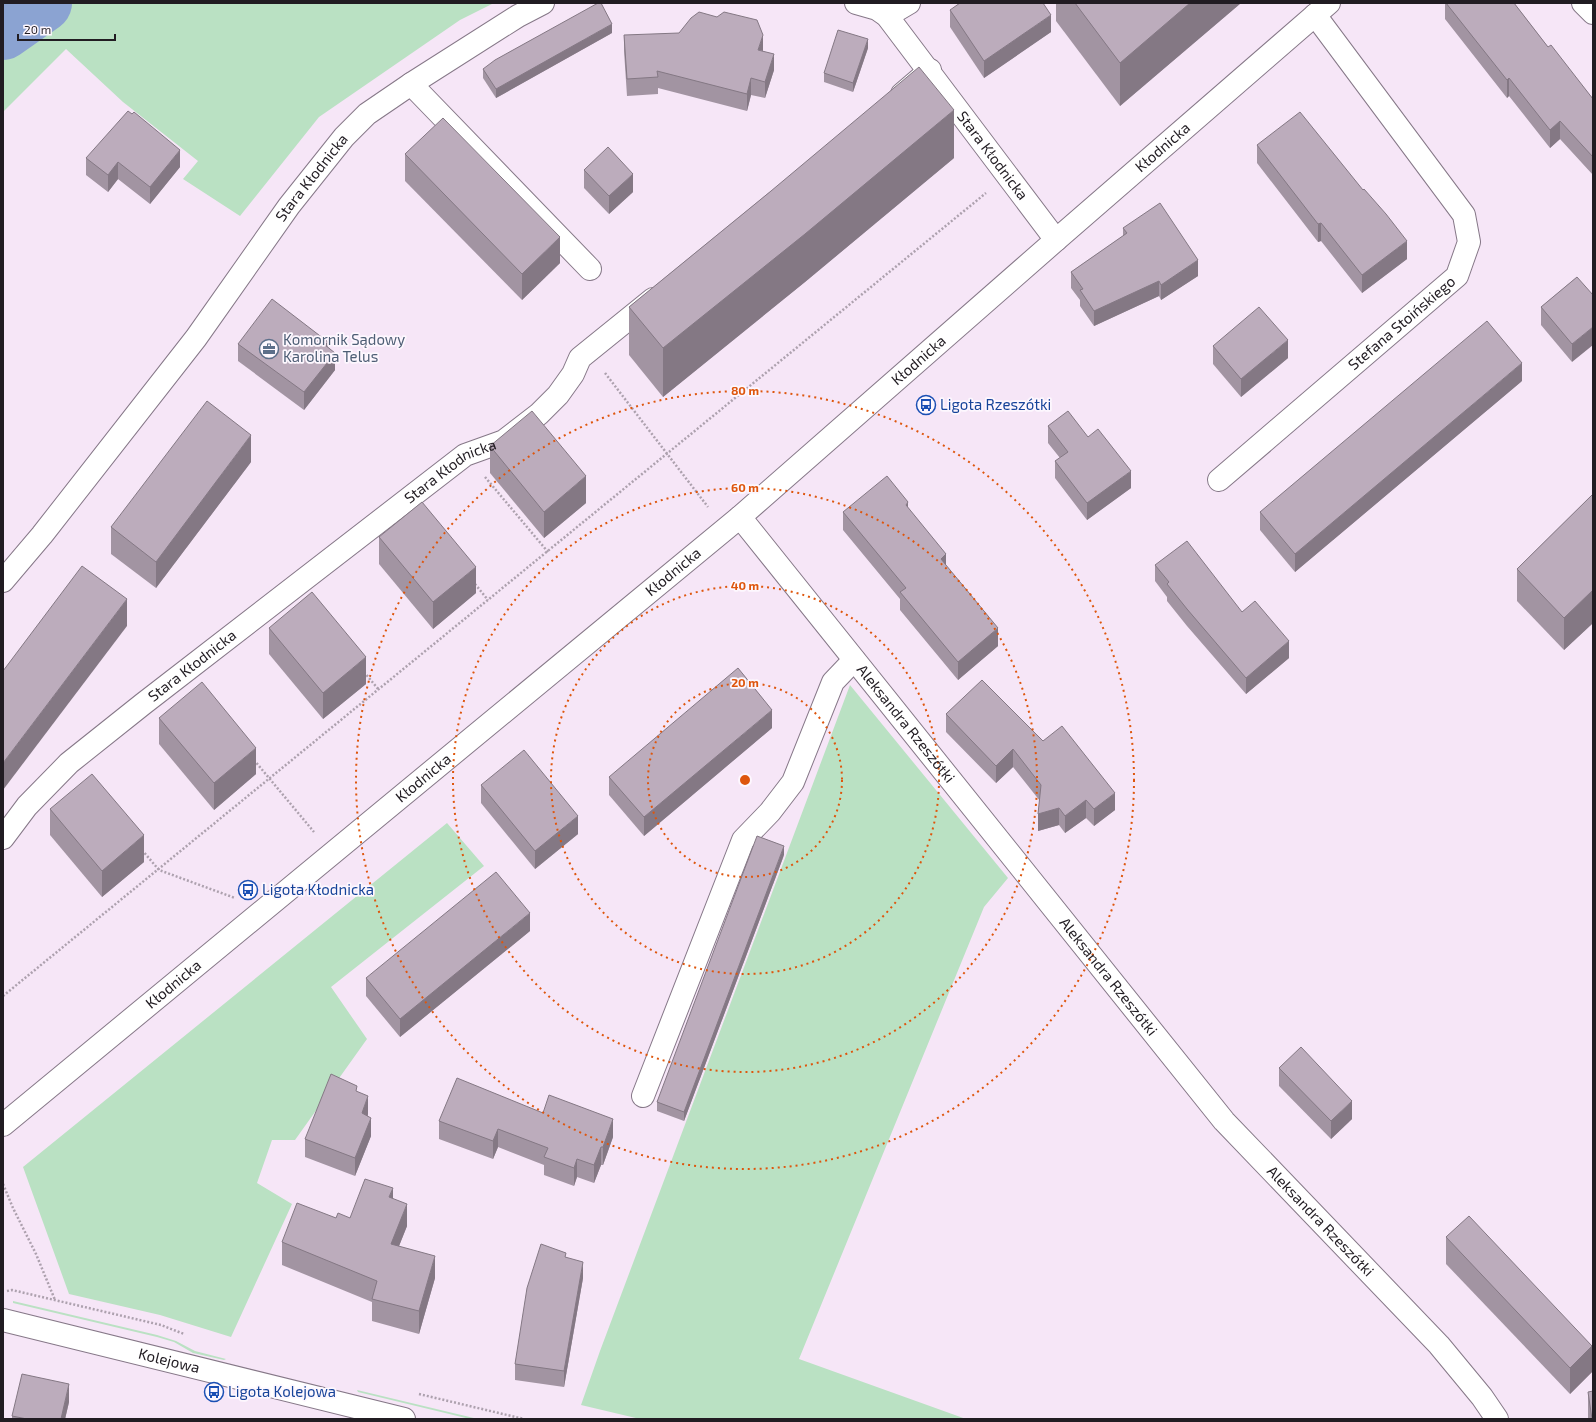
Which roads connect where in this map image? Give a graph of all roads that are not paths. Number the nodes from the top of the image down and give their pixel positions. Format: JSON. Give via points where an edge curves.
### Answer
{"nodes":[{"id":1,"x":543,"y":3,"type":"edge"},
{"id":2,"x":856,"y":3,"type":"edge"},
{"id":3,"x":909,"y":3,"type":"edge"},
{"id":4,"x":1584,"y":3,"type":"edge"},
{"id":5,"x":1322,"y":9,"type":"edge"},
{"id":6,"x":1593,"y":13,"type":"edge"},
{"id":7,"x":888,"y":16,"type":"junction"},
{"id":8,"x":930,"y":70,"type":"junction"},
{"id":9,"x":411,"y":84,"type":"junction"},
{"id":10,"x":887,"y":106,"type":"edge"},
{"id":11,"x":1056,"y":240,"type":"junction"},
{"id":12,"x":590,"y":269,"type":"dead end"},
{"id":13,"x":668,"y":286,"type":"edge"},
{"id":14,"x":1219,"y":480,"type":"dead end"},
{"id":15,"x":740,"y":517,"type":"junction"},
{"id":16,"x":3,"y":581,"type":"edge"},
{"id":17,"x":854,"y":660,"type":"junction"},
{"id":18,"x":3,"y":838,"type":"edge"},
{"id":19,"x":643,"y":1096,"type":"dead end"},
{"id":20,"x":3,"y":1125,"type":"edge"},
{"id":21,"x":3,"y":1320,"type":"edge"},
{"id":22,"x":404,"y":1419,"type":"edge"},
{"id":23,"x":1497,"y":1419,"type":"edge"}],
"edges":[{"from":1,"to":9,"type":"street","name":"Stara Kłodnicka"},
{"from":2,"to":7,"type":"street","name":"Stara Kłodnicka","via":[[877,9]]},
{"from":3,"to":7,"type":"street"},
{"from":4,"to":6,"type":"street"},
{"from":5,"to":11,"type":"street","name":"Kłodnicka"},
{"from":5,"to":14,"type":"street","name":"Stefana Stoińskiego","via":[[1464,215],[1469,242],[1457,276]]},
{"from":7,"to":8,"type":"street","name":"Stara Kłodnicka"},
{"from":8,"to":10,"type":"street"},
{"from":8,"to":11,"type":"street","name":"Stara Kłodnicka"},
{"from":9,"to":12,"type":"street"},
{"from":9,"to":16,"type":"street","name":"Stara Kłodnicka","via":[[367,114],[340,143],[289,206],[196,338]]},
{"from":11,"to":15,"type":"street","name":"Kłodnicka"},
{"from":13,"to":18,"type":"street","name":"Stara Kłodnicka","via":[[580,358],[573,374],[558,395],[539,414],[504,442],[466,454],[143,704],[69,763],[27,806]]},
{"from":15,"to":17,"type":"street","name":"Aleksandra Rzeszótki"},
{"from":15,"to":20,"type":"street","name":"Kłodnicka"},
{"from":17,"to":19,"type":"street","via":[[833,682],[793,782],[770,812],[743,840]]},
{"from":17,"to":23,"type":"street","name":"Aleksandra Rzeszótki","via":[[1224,1121],[1439,1345]]},
{"from":21,"to":22,"type":"street","name":"Kolejowa"}]}
